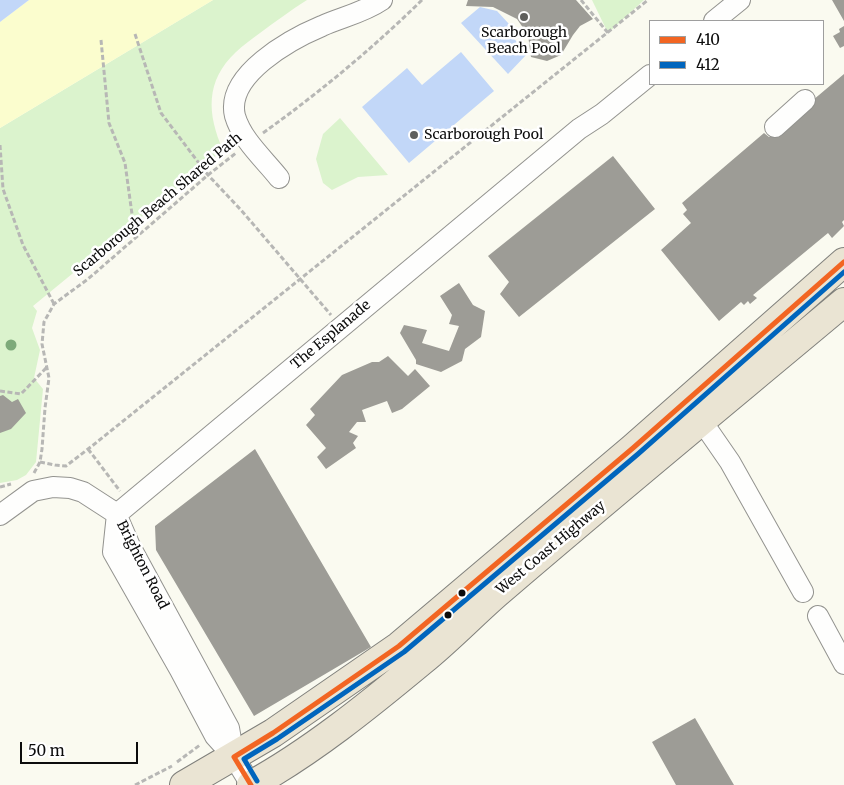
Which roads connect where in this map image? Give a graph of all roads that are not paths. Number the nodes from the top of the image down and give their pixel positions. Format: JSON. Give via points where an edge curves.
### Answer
{"nodes":[{"id":1,"x":382,"y":0,"type":"edge"},
{"id":2,"x":740,"y":0,"type":"edge"},
{"id":3,"x":715,"y":20,"type":"edge"},
{"id":4,"x":649,"y":76,"type":"edge"},
{"id":5,"x":806,"y":100,"type":"dead end"},
{"id":6,"x":775,"y":128,"type":"dead end"},
{"id":7,"x":279,"y":178,"type":"dead end"},
{"id":8,"x":844,"y":262,"type":"edge"},
{"id":9,"x":844,"y":302,"type":"edge"},
{"id":10,"x":701,"y":420,"type":"junction"},
{"id":11,"x":117,"y":514,"type":"junction"},
{"id":12,"x":0,"y":515,"type":"edge"},
{"id":13,"x":804,"y":592,"type":"dead end"},
{"id":14,"x":818,"y":616,"type":"dead end"},
{"id":15,"x":844,"y":664,"type":"edge"},
{"id":16,"x":234,"y":757,"type":"junction"},
{"id":17,"x":184,"y":785,"type":"edge"},
{"id":18,"x":251,"y":785,"type":"edge"}],
"edges":[{"from":1,"to":7,"type":"street","via":[[305,34],[268,56],[250,72],[238,90],[235,115],[243,133]]},
{"from":2,"to":3,"type":"street"},
{"from":4,"to":11,"type":"street","name":"The Esplanade","via":[[580,129]]},
{"from":5,"to":6,"type":"street"},
{"from":8,"to":16,"type":"highway","name":"West Coast Highway","via":[[626,454],[399,646]]},
{"from":9,"to":10,"type":"highway","name":"West Coast Highway"},
{"from":10,"to":13,"type":"street","via":[[730,462]]},
{"from":10,"to":18,"type":"highway","name":"West Coast Highway","via":[[422,661],[310,747]]},
{"from":11,"to":12,"type":"street","via":[[83,492],[53,487],[33,491]]},
{"from":11,"to":16,"type":"street","name":"Brighton Road","via":[[130,546],[229,728]]},
{"from":14,"to":15,"type":"street"},
{"from":16,"to":17,"type":"highway","name":"West Coast Highway"},
{"from":16,"to":18,"type":"street","name":"Brighton Road"}]}
